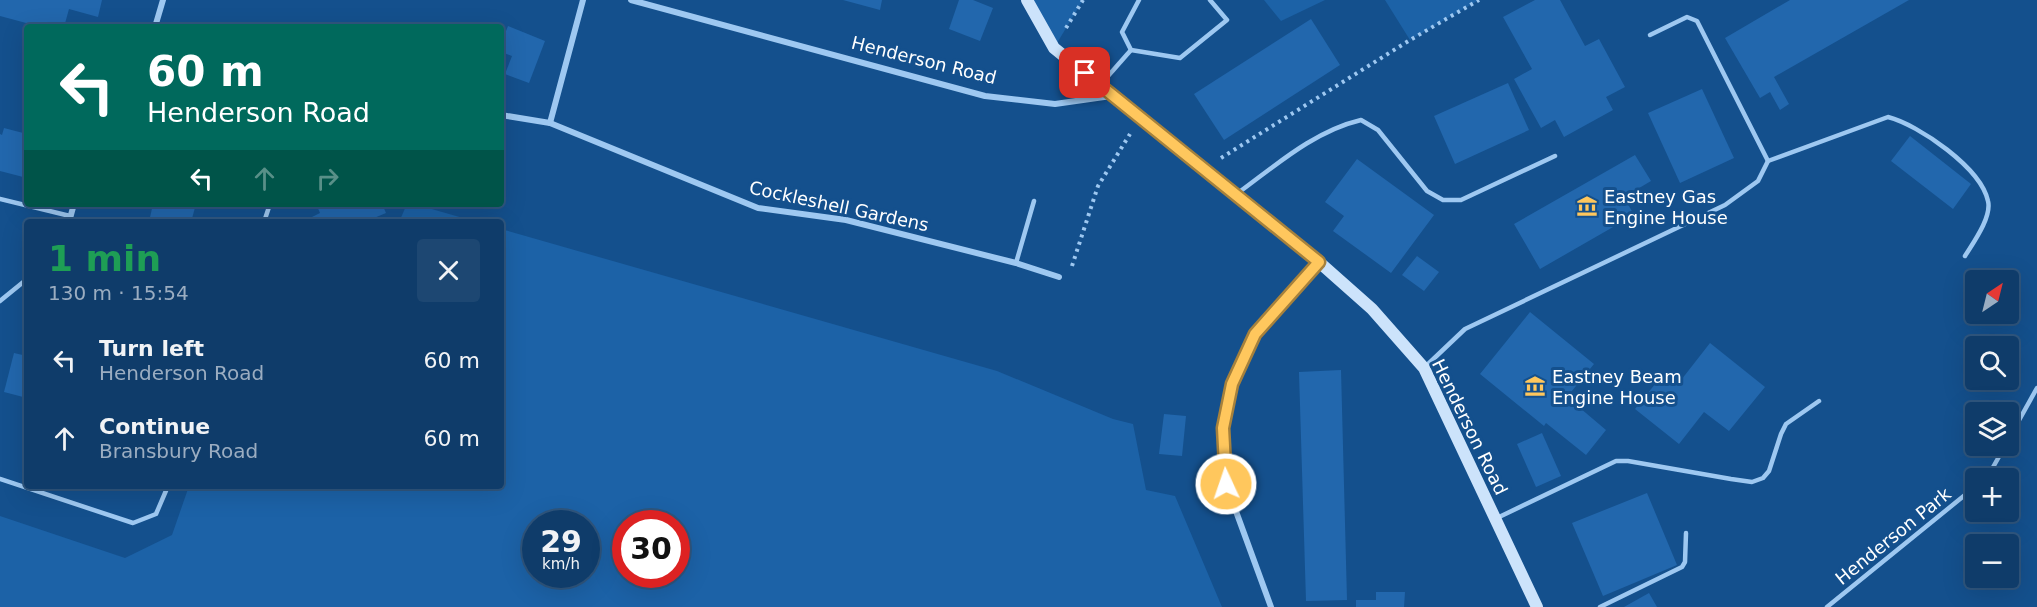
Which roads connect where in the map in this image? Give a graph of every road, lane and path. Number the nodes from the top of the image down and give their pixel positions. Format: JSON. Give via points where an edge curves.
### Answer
{"nodes":[{"id":1,"x":163,"y":0,"type":"edge"},
{"id":2,"x":583,"y":0,"type":"edge"},
{"id":3,"x":631,"y":0,"type":"edge"},
{"id":4,"x":1027,"y":0,"type":"edge"},
{"id":5,"x":1083,"y":0,"type":"edge"},
{"id":6,"x":1139,"y":0,"type":"edge"},
{"id":7,"x":1210,"y":0,"type":"edge"},
{"id":8,"x":1479,"y":0,"type":"edge"},
{"id":9,"x":155,"y":24,"type":"edge"},
{"id":10,"x":1650,"y":35,"type":"dead end"},
{"id":11,"x":1054,"y":48,"type":"junction"},
{"id":12,"x":1131,"y":50,"type":"junction"},
{"id":13,"x":1100,"y":86,"type":"junction"},
{"id":14,"x":1114,"y":96,"type":"junction"},
{"id":15,"x":504,"y":115,"type":"edge"},
{"id":16,"x":1140,"y":118,"type":"junction"},
{"id":17,"x":550,"y":123,"type":"junction"},
{"id":18,"x":1555,"y":156,"type":"dead end"},
{"id":19,"x":1768,"y":161,"type":"junction"},
{"id":20,"x":1204,"y":169,"type":"junction"},
{"id":21,"x":1235,"y":195,"type":"junction"},
{"id":22,"x":0,"y":199,"type":"edge"},
{"id":23,"x":1035,"y":201,"type":"dead end"},
{"id":24,"x":24,"y":206,"type":"edge"},
{"id":25,"x":28,"y":207,"type":"edge"},
{"id":26,"x":70,"y":219,"type":"edge"},
{"id":27,"x":1965,"y":256,"type":"dead end"},
{"id":28,"x":1319,"y":262,"type":"junction"},
{"id":29,"x":1016,"y":263,"type":"junction"},
{"id":30,"x":1059,"y":277,"type":"joint"},
{"id":31,"x":24,"y":281,"type":"edge"},
{"id":32,"x":0,"y":301,"type":"edge"},
{"id":33,"x":1424,"y":368,"type":"junction"},
{"id":34,"x":2037,"y":388,"type":"edge"},
{"id":35,"x":1818,"y":401,"type":"dead end"},
{"id":36,"x":2019,"y":420,"type":"edge"},
{"id":37,"x":0,"y":479,"type":"edge"},
{"id":38,"x":24,"y":487,"type":"edge"},
{"id":39,"x":30,"y":489,"type":"edge"},
{"id":40,"x":167,"y":489,"type":"edge"},
{"id":41,"x":1965,"y":495,"type":"edge"},
{"id":42,"x":1495,"y":519,"type":"junction"},
{"id":43,"x":1686,"y":533,"type":"dead end"},
{"id":44,"x":1271,"y":607,"type":"edge"},
{"id":45,"x":1537,"y":607,"type":"edge"},
{"id":46,"x":1600,"y":607,"type":"edge"},
{"id":47,"x":1827,"y":607,"type":"edge"}],
"edges":[{"from":1,"to":9,"type":"street"},
{"from":2,"to":17,"type":"street"},
{"from":3,"to":14,"type":"street","name":"Henderson Road","via":[[985,96],[1055,104]]},
{"from":4,"to":11,"type":"street"},
{"from":5,"to":11,"type":"path"},
{"from":6,"to":12,"type":"lane","via":[[1122,32]]},
{"from":7,"to":12,"type":"lane","via":[[1227,20],[1180,58]]},
{"from":8,"to":20,"type":"path"},
{"from":10,"to":19,"type":"lane","via":[[1687,16],[1697,21]]},
{"from":11,"to":13,"type":"street"},
{"from":12,"to":13,"type":"lane"},
{"from":13,"to":14,"type":"street"},
{"from":14,"to":16,"type":"street","name":"Henderson Road"},
{"from":15,"to":17,"type":"street","name":"Cockleshell Gardens"},
{"from":16,"to":20,"type":"street","name":"Henderson Road"},
{"from":16,"to":30,"type":"path","via":[[1098,186],[1068,279]]},
{"from":17,"to":29,"type":"street","name":"Cockleshell Gardens","via":[[758,208],[846,220]]},
{"from":18,"to":21,"type":"lane","via":[[1461,200],[1443,200],[1427,191],[1378,130],[1361,120],[1299,148]]},
{"from":19,"to":27,"type":"lane","via":[[1888,117],[1904,121],[1965,166],[1989,202],[1988,214]]},
{"from":19,"to":33,"type":"lane","via":[[1758,181],[1725,205],[1465,329]]},
{"from":20,"to":21,"type":"street","name":"Henderson Road"},
{"from":21,"to":28,"type":"street","name":"Henderson Road"},
{"from":22,"to":24,"type":"lane"},
{"from":23,"to":29,"type":"lane"},
{"from":25,"to":26,"type":"lane"},
{"from":28,"to":33,"type":"street","name":"Henderson Road","via":[[1372,309]]},
{"from":28,"to":44,"type":"street","via":[[1255,334],[1232,384],[1223,428],[1226,484]]},
{"from":29,"to":30,"type":"street","name":"Cockleshell Gardens"},
{"from":31,"to":32,"type":"lane"},
{"from":33,"to":42,"type":"street","name":"Henderson Road"},
{"from":34,"to":36,"type":"lane"},
{"from":35,"to":42,"type":"lane","via":[[1786,424],[1763,478],[1752,482],[1616,461]]},
{"from":37,"to":38,"type":"lane"},
{"from":39,"to":40,"type":"lane","via":[[133,524],[156,514]]},
{"from":41,"to":47,"type":"lane","name":"Henderson Park"},
{"from":42,"to":45,"type":"street","name":"Henderson Road"},
{"from":43,"to":46,"type":"lane","via":[[1682,567]]}]}
